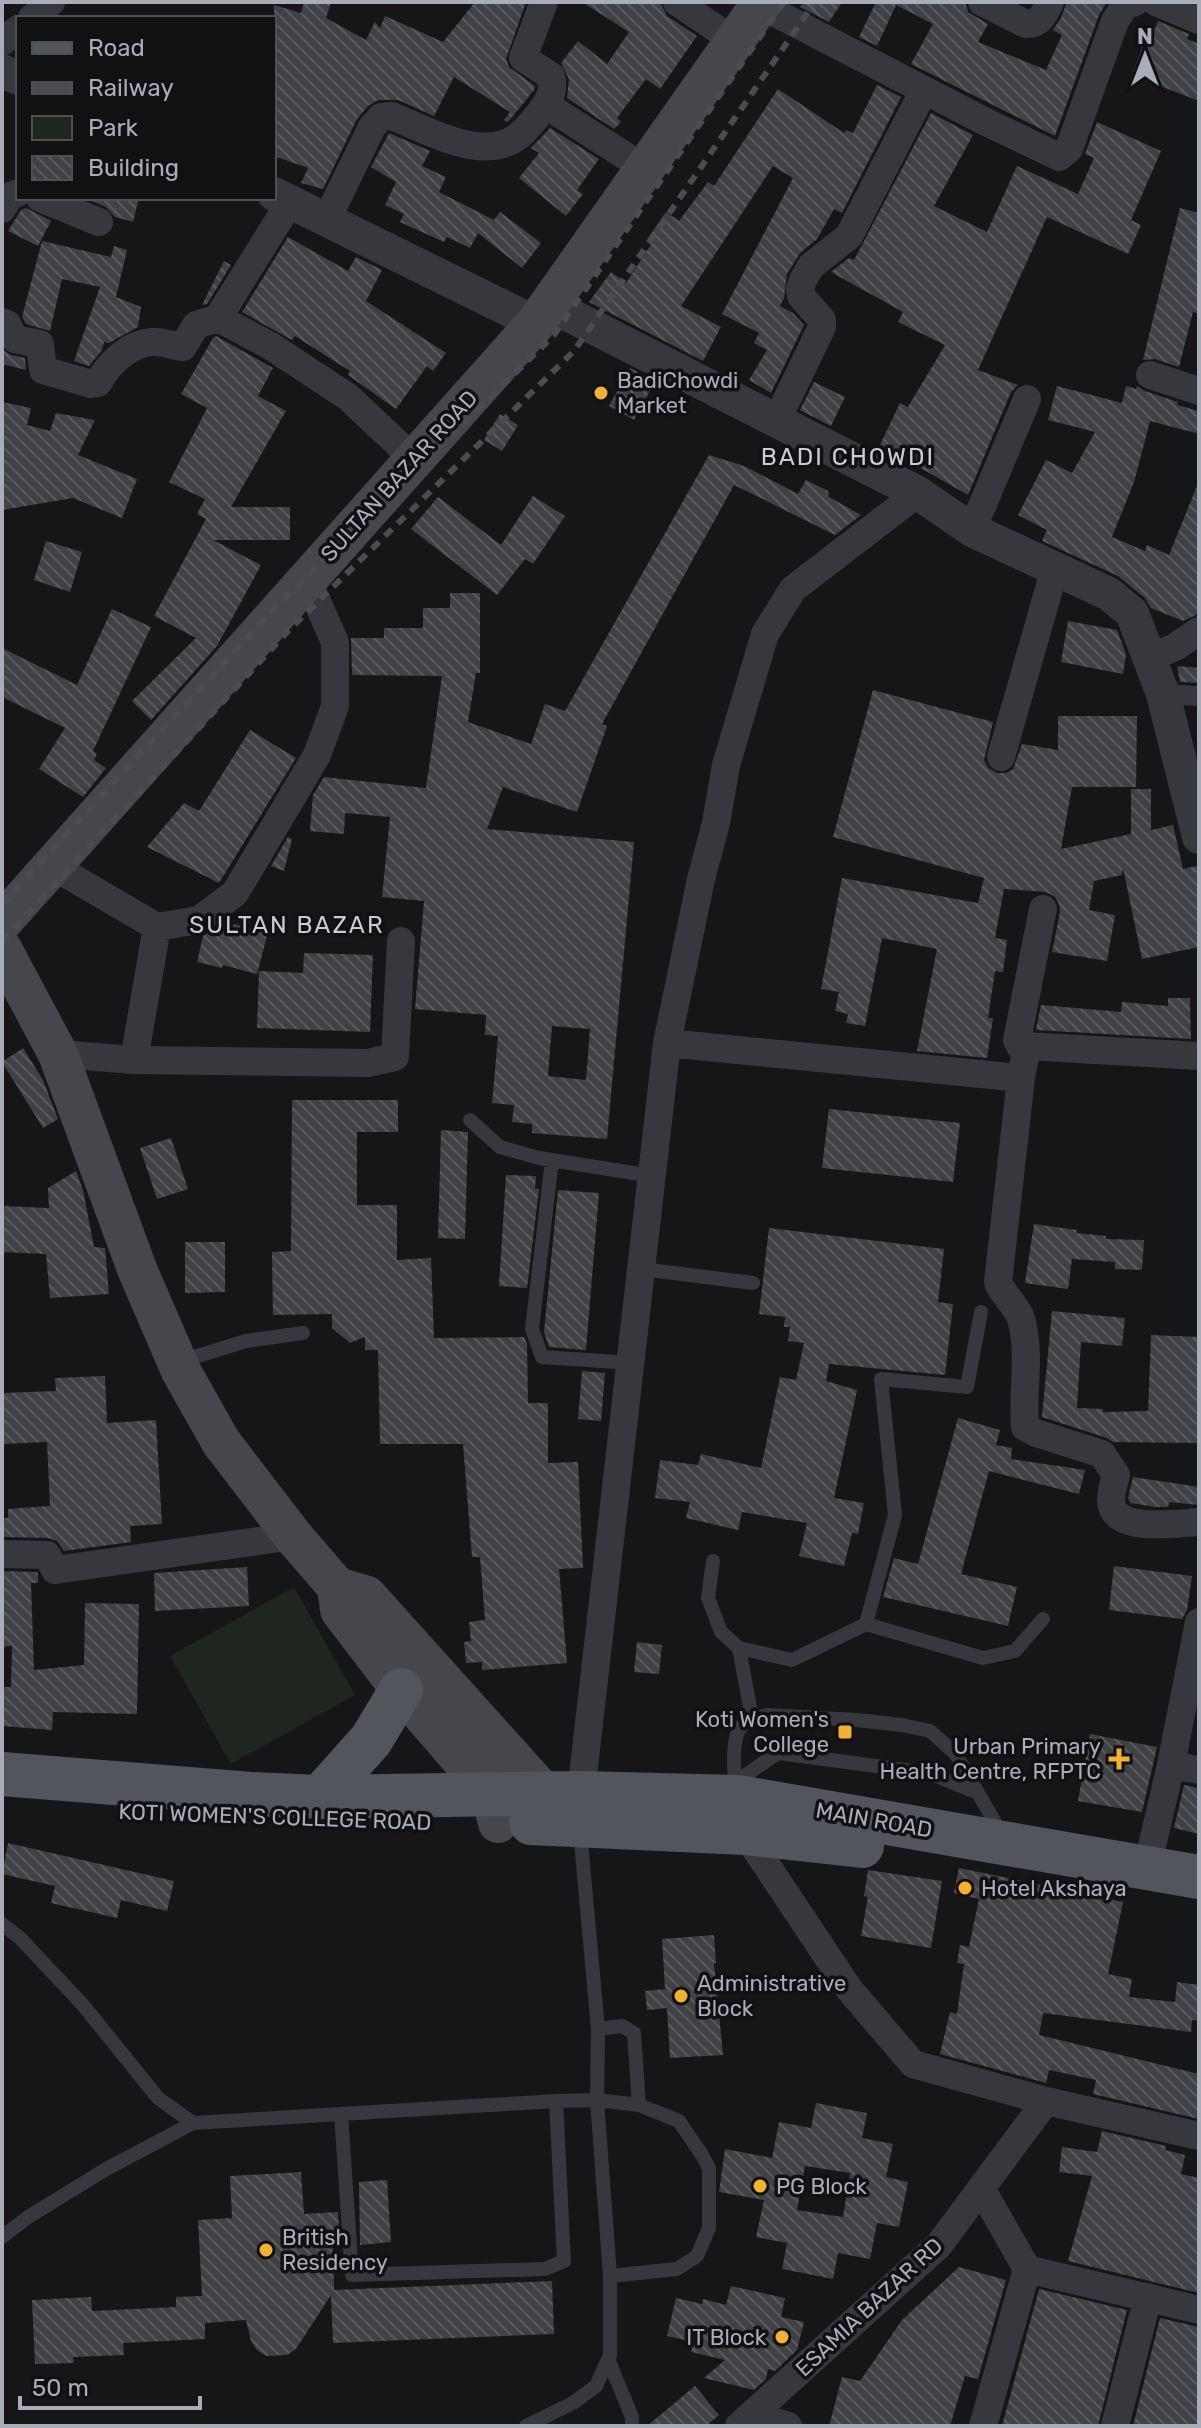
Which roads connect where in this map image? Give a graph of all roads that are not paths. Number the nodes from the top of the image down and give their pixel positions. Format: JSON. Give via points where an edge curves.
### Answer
{"nodes":[{"id":1,"x":51,"y":2,"type":"edge"},
{"id":2,"x":544,"y":2,"type":"edge"},
{"id":3,"x":677,"y":2,"type":"edge"},
{"id":4,"x":982,"y":2,"type":"edge"},
{"id":5,"x":1050,"y":2,"type":"edge"},
{"id":6,"x":1135,"y":2,"type":"edge"},
{"id":7,"x":1156,"y":2,"type":"edge"},
{"id":8,"x":761,"y":4,"type":"edge"},
{"id":9,"x":34,"y":16,"type":"edge"},
{"id":10,"x":1199,"y":20,"type":"edge"},
{"id":11,"x":733,"y":40,"type":"junction"},
{"id":12,"x":924,"y":90,"type":"junction"},
{"id":13,"x":546,"y":105,"type":"junction"},
{"id":14,"x":643,"y":172,"type":"junction"},
{"id":15,"x":16,"y":194,"type":"edge"},
{"id":16,"x":282,"y":198,"type":"edge"},
{"id":17,"x":45,"y":200,"type":"edge"},
{"id":18,"x":2,"y":209,"type":"edge"},
{"id":19,"x":327,"y":219,"type":"junction"},
{"id":20,"x":99,"y":222,"type":"dead end"},
{"id":21,"x":543,"y":314,"type":"junction"},
{"id":22,"x":218,"y":318,"type":"junction"},
{"id":23,"x":4,"y":323,"type":"edge"},
{"id":24,"x":1150,"y":375,"type":"dead end"},
{"id":25,"x":1199,"y":391,"type":"edge"},
{"id":26,"x":1027,"y":399,"type":"dead end"},
{"id":27,"x":777,"y":420,"type":"junction"},
{"id":28,"x":414,"y":459,"type":"junction"},
{"id":29,"x":918,"y":493,"type":"junction"},
{"id":30,"x":972,"y":530,"type":"junction"},
{"id":31,"x":1055,"y":568,"type":"junction"},
{"id":32,"x":307,"y":579,"type":"junction"},
{"id":33,"x":1199,"y":631,"type":"edge"},
{"id":34,"x":1150,"y":658,"type":"junction"},
{"id":35,"x":1163,"y":694,"type":"junction"},
{"id":36,"x":1199,"y":696,"type":"edge"},
{"id":37,"x":1001,"y":757,"type":"dead end"},
{"id":38,"x":1199,"y":837,"type":"edge"},
{"id":39,"x":51,"y":865,"type":"junction"},
{"id":40,"x":1043,"y":909,"type":"dead end"},
{"id":41,"x":2,"y":922,"type":"edge"},
{"id":42,"x":157,"y":927,"type":"junction"},
{"id":43,"x":401,"y":941,"type":"dead end"},
{"id":44,"x":2,"y":949,"type":"edge"},
{"id":45,"x":667,"y":1043,"type":"junction"},
{"id":46,"x":1027,"y":1046,"type":"junction"},
{"id":47,"x":58,"y":1054,"type":"junction"},
{"id":48,"x":1199,"y":1056,"type":"edge"},
{"id":49,"x":134,"y":1060,"type":"junction"},
{"id":50,"x":1021,"y":1078,"type":"junction"},
{"id":51,"x":470,"y":1120,"type":"dead end"},
{"id":52,"x":552,"y":1160,"type":"junction"},
{"id":53,"x":652,"y":1176,"type":"junction"},
{"id":54,"x":642,"y":1269,"type":"junction"},
{"id":55,"x":753,"y":1283,"type":"dead end"},
{"id":56,"x":981,"y":1312,"type":"dead end"},
{"id":57,"x":303,"y":1333,"type":"dead end"},
{"id":58,"x":177,"y":1362,"type":"junction"},
{"id":59,"x":631,"y":1363,"type":"junction"},
{"id":60,"x":1199,"y":1522,"type":"edge"},
{"id":61,"x":293,"y":1536,"type":"junction"},
{"id":62,"x":2,"y":1554,"type":"edge"},
{"id":63,"x":713,"y":1561,"type":"dead end"},
{"id":64,"x":337,"y":1587,"type":"junction"},
{"id":65,"x":1043,"y":1619,"type":"dead end"},
{"id":66,"x":1199,"y":1622,"type":"edge"},
{"id":67,"x":866,"y":1624,"type":"junction"},
{"id":68,"x":739,"y":1648,"type":"junction"},
{"id":69,"x":401,"y":1690,"type":"junction"},
{"id":70,"x":752,"y":1718,"type":"junction"},
{"id":71,"x":1171,"y":1765,"type":"junction"},
{"id":72,"x":1199,"y":1770,"type":"edge"},
{"id":73,"x":2,"y":1774,"type":"edge"},
{"id":74,"x":976,"y":1792,"type":"junction"},
{"id":75,"x":320,"y":1797,"type":"junction"},
{"id":76,"x":2,"y":1803,"type":"edge"},
{"id":77,"x":739,"y":1804,"type":"junction"},
{"id":78,"x":494,"y":1809,"type":"junction"},
{"id":79,"x":564,"y":1809,"type":"junction"},
{"id":80,"x":1006,"y":1842,"type":"junction"},
{"id":81,"x":1147,"y":1867,"type":"junction"},
{"id":82,"x":1199,"y":1877,"type":"edge"},
{"id":83,"x":1199,"y":1901,"type":"edge"},
{"id":84,"x":2,"y":1924,"type":"edge"},
{"id":85,"x":598,"y":2029,"type":"junction"},
{"id":86,"x":597,"y":2100,"type":"junction"},
{"id":87,"x":556,"y":2101,"type":"junction"},
{"id":88,"x":1046,"y":2101,"type":"junction"},
{"id":89,"x":639,"y":2105,"type":"junction"},
{"id":90,"x":341,"y":2114,"type":"junction"},
{"id":91,"x":193,"y":2123,"type":"junction"},
{"id":92,"x":1199,"y":2136,"type":"edge"},
{"id":93,"x":981,"y":2188,"type":"junction"},
{"id":94,"x":2,"y":2237,"type":"edge"},
{"id":95,"x":1027,"y":2269,"type":"junction"},
{"id":96,"x":610,"y":2276,"type":"junction"},
{"id":97,"x":1148,"y":2297,"type":"junction"},
{"id":98,"x":1199,"y":2310,"type":"edge"},
{"id":99,"x":608,"y":2359,"type":"junction"},
{"id":100,"x":745,"y":2421,"type":"edge"},
{"id":101,"x":526,"y":2426,"type":"edge"},
{"id":102,"x":632,"y":2426,"type":"edge"},
{"id":103,"x":788,"y":2426,"type":"edge"},
{"id":104,"x":983,"y":2426,"type":"edge"},
{"id":105,"x":1115,"y":2426,"type":"edge"}],
"edges":[{"from":1,"to":9,"type":"street"},
{"from":2,"to":13,"type":"street","via":[[523,58],[551,76],[554,89]]},
{"from":3,"to":11,"type":"street"},
{"from":4,"to":5,"type":"street","via":[[1033,25]]},
{"from":6,"to":12,"type":"street","via":[[1115,21],[1069,149],[1059,157]]},
{"from":7,"to":10,"type":"street"},
{"from":8,"to":11,"type":"main road","name":"SULTAN BAZAR ROAD"},
{"from":8,"to":12,"type":"street"},
{"from":11,"to":14,"type":"main road","name":"SULTAN BAZAR ROAD"},
{"from":12,"to":27,"type":"street","via":[[849,236],[811,266],[803,280],[801,296],[822,327]]},
{"from":13,"to":14,"type":"street"},
{"from":13,"to":19,"type":"street","via":[[527,130],[506,143],[480,147],[392,116],[381,117]]},
{"from":14,"to":21,"type":"main road","name":"SULTAN BAZAR ROAD"},
{"from":15,"to":18,"type":"street"},
{"from":16,"to":19,"type":"street"},
{"from":16,"to":22,"type":"street"},
{"from":17,"to":20,"type":"street"},
{"from":19,"to":21,"type":"street"},
{"from":21,"to":27,"type":"street"},
{"from":21,"to":28,"type":"main road","name":"SULTAN BAZAR ROAD"},
{"from":22,"to":23,"type":"street","via":[[196,325],[183,347],[148,341],[116,358],[98,383],[91,384],[43,370],[40,344],[15,339]]},
{"from":22,"to":28,"type":"street","via":[[348,397]]},
{"from":24,"to":25,"type":"street"},
{"from":26,"to":30,"type":"street"},
{"from":27,"to":29,"type":"street"},
{"from":28,"to":32,"type":"main road","name":"SULTAN BAZAR ROAD"},
{"from":29,"to":30,"type":"street"},
{"from":29,"to":45,"type":"street","via":[[793,589],[765,634],[726,765]]},
{"from":30,"to":31,"type":"street"},
{"from":31,"to":34,"type":"street","via":[[1109,594],[1132,613]]},
{"from":31,"to":37,"type":"street"},
{"from":32,"to":39,"type":"main road","name":"SULTAN BAZAR ROAD"},
{"from":32,"to":42,"type":"street","via":[[335,642],[335,706],[317,755],[235,893],[199,920]]},
{"from":33,"to":34,"type":"street"},
{"from":34,"to":35,"type":"street"},
{"from":35,"to":36,"type":"street"},
{"from":35,"to":38,"type":"street"},
{"from":39,"to":41,"type":"main road","name":"SULTAN BAZAR ROAD"},
{"from":39,"to":42,"type":"street"},
{"from":40,"to":46,"type":"street","via":[[1017,1040]]},
{"from":42,"to":49,"type":"street"},
{"from":43,"to":49,"type":"street","via":[[395,1057],[368,1063]]},
{"from":44,"to":47,"type":"main road"},
{"from":45,"to":50,"type":"street"},
{"from":45,"to":53,"type":"street"},
{"from":46,"to":48,"type":"street"},
{"from":46,"to":50,"type":"street"},
{"from":47,"to":49,"type":"street"},
{"from":47,"to":58,"type":"main road"},
{"from":50,"to":60,"type":"street","via":[[998,1282],[1020,1315],[1024,1334],[1025,1427],[1102,1454],[1116,1475],[1113,1507],[1126,1522]]},
{"from":51,"to":52,"type":"lane","via":[[500,1147]]},
{"from":52,"to":53,"type":"lane"},
{"from":52,"to":59,"type":"lane","via":[[532,1329],[542,1357]]},
{"from":53,"to":54,"type":"street"},
{"from":54,"to":55,"type":"lane"},
{"from":54,"to":59,"type":"street"},
{"from":56,"to":67,"type":"lane","via":[[967,1387],[881,1379],[895,1515]]},
{"from":57,"to":58,"type":"lane","via":[[246,1341]]},
{"from":58,"to":61,"type":"main road","via":[[221,1442]]},
{"from":59,"to":79,"type":"street"},
{"from":61,"to":62,"type":"street","via":[[55,1570],[47,1555]]},
{"from":61,"to":64,"type":"main road"},
{"from":63,"to":68,"type":"lane","via":[[708,1598],[721,1632]]},
{"from":64,"to":69,"type":"main road","via":[[340,1610]]},
{"from":64,"to":79,"type":"main road","via":[[367,1596]]},
{"from":65,"to":67,"type":"lane","via":[[1015,1651],[983,1658]]},
{"from":66,"to":71,"type":"street"},
{"from":67,"to":68,"type":"lane","via":[[792,1660]]},
{"from":68,"to":70,"type":"lane"},
{"from":69,"to":75,"type":"main road","via":[[371,1740]]},
{"from":69,"to":78,"type":"main road"},
{"from":70,"to":74,"type":"lane","via":[[857,1720],[930,1731],[955,1753]]},
{"from":70,"to":77,"type":"lane","via":[[740,1727],[734,1742]]},
{"from":71,"to":72,"type":"street"},
{"from":71,"to":81,"type":"street"},
{"from":73,"to":75,"type":"main road","name":"KOTI WOMEN'S COLLEGE ROAD"},
{"from":74,"to":77,"type":"lane","via":[[929,1773],[778,1753]]},
{"from":74,"to":80,"type":"lane"},
{"from":75,"to":78,"type":"main road","name":"KOTI WOMEN'S COLLEGE ROAD"},
{"from":76,"to":78,"type":"main road","name":"KOTI WOMEN'S COLLEGE ROAD","via":[[351,1825]]},
{"from":77,"to":79,"type":"main road","name":"MAIN ROAD"},
{"from":77,"to":80,"type":"main road","name":"MAIN ROAD"},
{"from":77,"to":83,"type":"main road","name":"MAIN ROAD"},
{"from":77,"to":88,"type":"street","via":[[849,1989],[913,2064]]},
{"from":78,"to":79,"type":"main road","name":"KOTI WOMEN'S COLLEGE ROAD"},
{"from":79,"to":85,"type":"lane"},
{"from":80,"to":81,"type":"main road","name":"MAIN ROAD"},
{"from":81,"to":82,"type":"main road","name":"MAIN ROAD"},
{"from":84,"to":91,"type":"lane","via":[[83,2005],[158,2098]]},
{"from":85,"to":86,"type":"lane"},
{"from":85,"to":89,"type":"lane","via":[[622,2026],[634,2033]]},
{"from":86,"to":87,"type":"lane"},
{"from":86,"to":89,"type":"lane"},
{"from":86,"to":96,"type":"lane"},
{"from":87,"to":90,"type":"lane"},
{"from":87,"to":90,"type":"lane","via":[[564,2261],[545,2269],[352,2275]]},
{"from":88,"to":92,"type":"street"},
{"from":88,"to":93,"type":"street","name":"ESAMIA BAZAR RD"},
{"from":89,"to":96,"type":"lane","via":[[679,2121],[702,2155],[709,2168],[709,2228],[697,2256],[677,2269]]},
{"from":90,"to":91,"type":"lane"},
{"from":91,"to":94,"type":"lane","via":[[108,2168]]},
{"from":93,"to":95,"type":"street"},
{"from":93,"to":100,"type":"street","name":"ESAMIA BAZAR RD","via":[[939,2245]]},
{"from":95,"to":97,"type":"street"},
{"from":95,"to":104,"type":"street"},
{"from":96,"to":99,"type":"lane"},
{"from":97,"to":98,"type":"street"},
{"from":97,"to":105,"type":"street"},
{"from":99,"to":101,"type":"lane","via":[[596,2386]]},
{"from":99,"to":102,"type":"lane"},
{"from":100,"to":103,"type":"street"}]}
